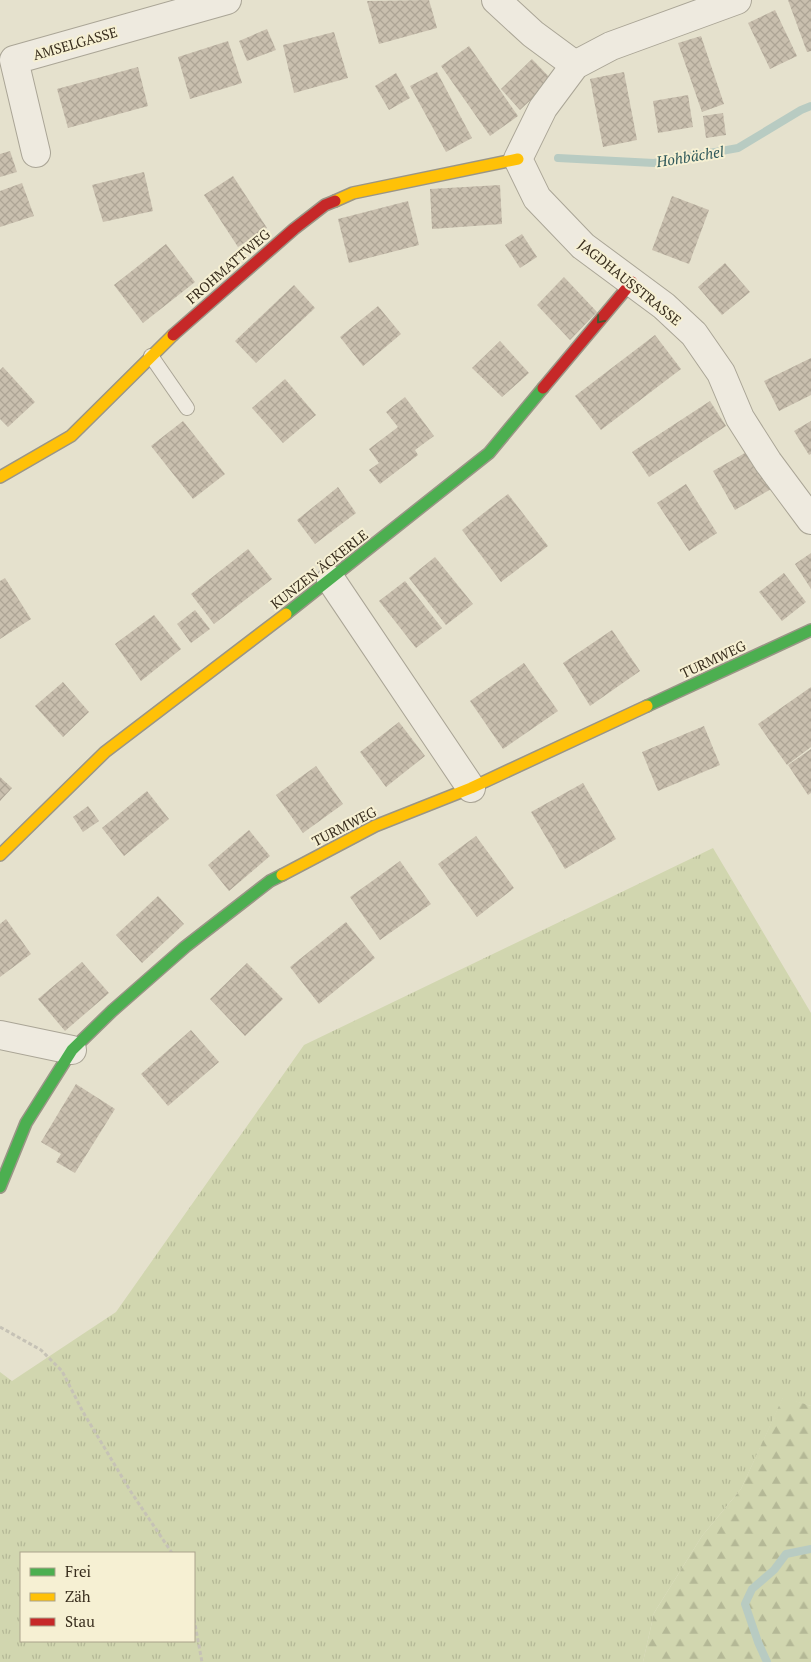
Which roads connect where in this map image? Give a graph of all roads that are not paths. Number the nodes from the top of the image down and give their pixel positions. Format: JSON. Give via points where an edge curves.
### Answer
{"nodes":[{"id":1,"x":227,"y":0,"type":"edge"},
{"id":2,"x":496,"y":0,"type":"edge"},
{"id":3,"x":737,"y":0,"type":"edge"},
{"id":4,"x":575,"y":65,"type":"junction"},
{"id":5,"x":36,"y":153,"type":"dead end"},
{"id":6,"x":518,"y":159,"type":"junction"},
{"id":7,"x":632,"y":282,"type":"junction"},
{"id":8,"x":151,"y":356,"type":"junction"},
{"id":9,"x":187,"y":408,"type":"dead end"},
{"id":10,"x":0,"y":477,"type":"edge"},
{"id":11,"x":811,"y":520,"type":"edge"},
{"id":12,"x":331,"y":580,"type":"junction"},
{"id":13,"x":811,"y":630,"type":"edge"},
{"id":14,"x":472,"y":788,"type":"junction"},
{"id":15,"x":0,"y":855,"type":"edge"},
{"id":16,"x":0,"y":1034,"type":"edge"},
{"id":17,"x":72,"y":1050,"type":"junction"},
{"id":18,"x":0,"y":1187,"type":"edge"}],
"edges":[{"from":1,"to":5,"type":"street","name":"AMSELGASSE","via":[[14,60]]},
{"from":2,"to":4,"type":"street","via":[[533,34]]},
{"from":3,"to":4,"type":"street","via":[[611,46]]},
{"from":4,"to":6,"type":"street","via":[[543,108]]},
{"from":6,"to":7,"type":"street","name":"JAGDHAUSSTRASSE","via":[[538,198],[583,246]]},
{"from":6,"to":8,"type":"street","name":"FROHMATTWEG","via":[[353,193],[325,205]]},
{"from":7,"to":11,"type":"street","name":"JAGDHAUSSTRASSE","via":[[694,334],[721,373],[740,418]]},
{"from":7,"to":12,"type":"street","name":"KUNZEN ÄCKERLE","one_way":true,"via":[[489,453]]},
{"from":8,"to":9,"type":"lane"},
{"from":8,"to":10,"type":"street","name":"FROHMATTWEG","via":[[71,436]]},
{"from":12,"to":14,"type":"street"},
{"from":12,"to":15,"type":"street","name":"KUNZEN ÄCKERLE","via":[[105,752]]},
{"from":13,"to":14,"type":"street","name":"TURMWEG"},
{"from":14,"to":17,"type":"street","name":"TURMWEG","via":[[375,826],[270,881],[185,947]]},
{"from":16,"to":17,"type":"street"},
{"from":17,"to":18,"type":"street","name":"TURMWEG","via":[[26,1123]]}]}
